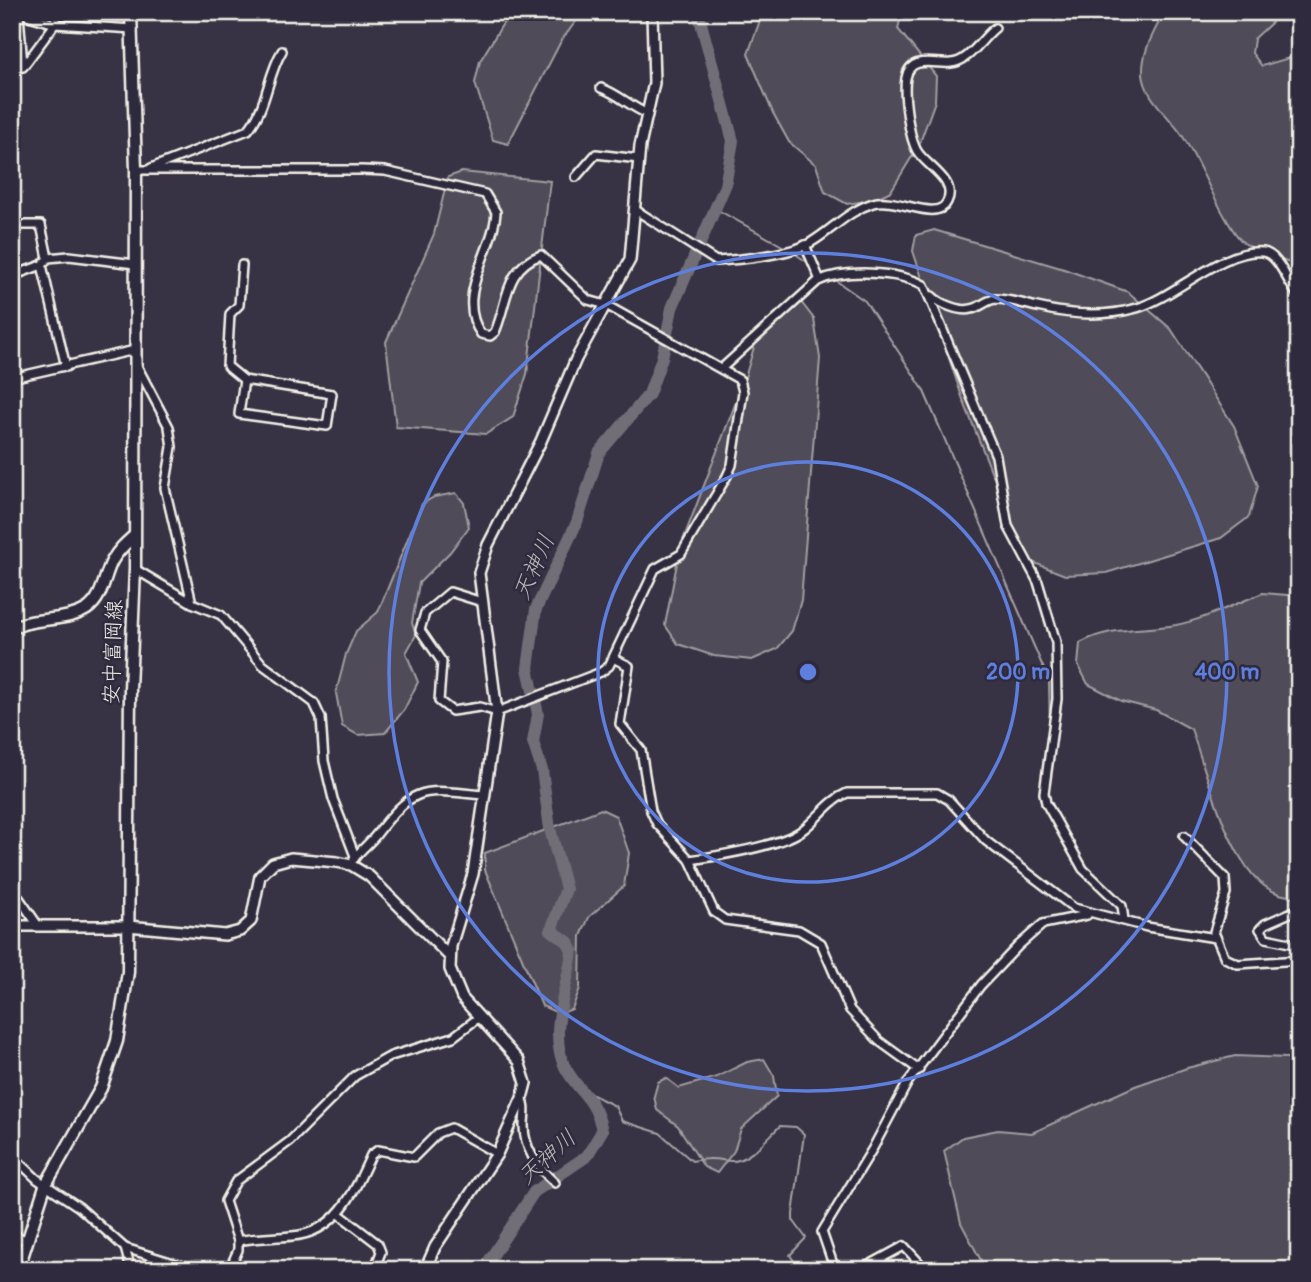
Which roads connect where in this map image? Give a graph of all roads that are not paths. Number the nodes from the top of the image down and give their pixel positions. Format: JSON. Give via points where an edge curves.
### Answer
{"nodes":[{"id":1,"x":56,"y":12,"type":"edge"},
{"id":2,"x":131,"y":12,"type":"edge"},
{"id":3,"x":652,"y":12,"type":"edge"},
{"id":4,"x":18,"y":13,"type":"edge"},
{"id":5,"x":55,"y":24,"type":"junction"},
{"id":6,"x":995,"y":27,"type":"dead end"},
{"id":7,"x":133,"y":29,"type":"junction"},
{"id":8,"x":282,"y":51,"type":"dead end"},
{"id":9,"x":23,"y":67,"type":"junction"},
{"id":10,"x":12,"y":68,"type":"edge"},
{"id":11,"x":601,"y":88,"type":"dead end"},
{"id":12,"x":648,"y":114,"type":"junction"},
{"id":13,"x":639,"y":159,"type":"junction"},
{"id":14,"x":136,"y":170,"type":"junction"},
{"id":15,"x":148,"y":170,"type":"junction"},
{"id":16,"x":576,"y":177,"type":"dead end"},
{"id":17,"x":634,"y":209,"type":"junction"},
{"id":18,"x":12,"y":225,"type":"edge"},
{"id":19,"x":806,"y":245,"type":"junction"},
{"id":20,"x":48,"y":258,"type":"junction"},
{"id":21,"x":135,"y":264,"type":"junction"},
{"id":22,"x":42,"y":265,"type":"junction"},
{"id":23,"x":242,"y":265,"type":"dead end"},
{"id":24,"x":12,"y":276,"type":"edge"},
{"id":25,"x":820,"y":280,"type":"junction"},
{"id":26,"x":929,"y":294,"type":"junction"},
{"id":27,"x":1299,"y":296,"type":"edge"},
{"id":28,"x":606,"y":305,"type":"junction"},
{"id":29,"x":135,"y":355,"type":"junction"},
{"id":30,"x":66,"y":367,"type":"junction"},
{"id":31,"x":722,"y":369,"type":"junction"},
{"id":32,"x":12,"y":378,"type":"edge"},
{"id":33,"x":244,"y":380,"type":"junction"},
{"id":34,"x":134,"y":536,"type":"junction"},
{"id":35,"x":135,"y":569,"type":"junction"},
{"id":36,"x":482,"y":602,"type":"junction"},
{"id":37,"x":192,"y":603,"type":"junction"},
{"id":38,"x":12,"y":628,"type":"edge"},
{"id":39,"x":615,"y":659,"type":"junction"},
{"id":40,"x":497,"y":712,"type":"junction"},
{"id":41,"x":485,"y":795,"type":"junction"},
{"id":42,"x":1184,"y":836,"type":"dead end"},
{"id":43,"x":690,"y":860,"type":"junction"},
{"id":44,"x":353,"y":861,"type":"junction"},
{"id":45,"x":12,"y":888,"type":"edge"},
{"id":46,"x":1299,"y":909,"type":"edge"},
{"id":47,"x":1093,"y":914,"type":"junction"},
{"id":48,"x":1124,"y":920,"type":"junction"},
{"id":49,"x":37,"y":924,"type":"junction"},
{"id":50,"x":12,"y":926,"type":"edge"},
{"id":51,"x":128,"y":926,"type":"junction"},
{"id":52,"x":1216,"y":938,"type":"junction"},
{"id":53,"x":1299,"y":945,"type":"edge"},
{"id":54,"x":450,"y":957,"type":"junction"},
{"id":55,"x":1299,"y":960,"type":"edge"},
{"id":56,"x":478,"y":1018,"type":"junction"},
{"id":57,"x":919,"y":1070,"type":"junction"},
{"id":58,"x":522,"y":1098,"type":"junction"},
{"id":59,"x":497,"y":1154,"type":"junction"},
{"id":60,"x":12,"y":1155,"type":"edge"},
{"id":61,"x":555,"y":1183,"type":"dead end"},
{"id":62,"x":45,"y":1186,"type":"junction"},
{"id":63,"x":339,"y":1214,"type":"junction"},
{"id":64,"x":12,"y":1234,"type":"edge"},
{"id":65,"x":27,"y":1241,"type":"junction"},
{"id":66,"x":238,"y":1241,"type":"junction"},
{"id":67,"x":125,"y":1248,"type":"junction"},
{"id":68,"x":18,"y":1270,"type":"edge"},
{"id":69,"x":131,"y":1270,"type":"edge"},
{"id":70,"x":195,"y":1270,"type":"edge"},
{"id":71,"x":229,"y":1270,"type":"edge"},
{"id":72,"x":373,"y":1270,"type":"edge"},
{"id":73,"x":425,"y":1270,"type":"edge"},
{"id":74,"x":835,"y":1270,"type":"edge"},
{"id":75,"x":860,"y":1270,"type":"edge"},
{"id":76,"x":926,"y":1270,"type":"edge"}],
"edges":[{"from":1,"to":5,"type":"street"},
{"from":2,"to":7,"type":"main road","name":"安中富岡線"},
{"from":3,"to":12,"type":"street","via":[[654,83]]},
{"from":4,"to":5,"type":"street"},
{"from":4,"to":9,"type":"street"},
{"from":5,"to":7,"type":"street"},
{"from":5,"to":9,"type":"street"},
{"from":6,"to":19,"type":"street","via":[[961,60],[951,64],[928,60],[913,66],[906,78],[911,136],[918,152],[944,180],[949,195],[946,205],[929,212],[895,201],[873,203],[848,214]]},
{"from":7,"to":14,"type":"main road","name":"安中富岡線"},
{"from":8,"to":15,"type":"street","via":[[271,69],[259,117],[248,130]]},
{"from":9,"to":10,"type":"street"},
{"from":11,"to":12,"type":"street"},
{"from":12,"to":13,"type":"street"},
{"from":13,"to":16,"type":"street","via":[[596,153]]},
{"from":13,"to":17,"type":"street"},
{"from":14,"to":15,"type":"street"},
{"from":14,"to":21,"type":"main road","name":"安中富岡線"},
{"from":15,"to":28,"type":"street","via":[[385,171],[485,194],[496,212],[473,287],[481,334],[495,332],[507,286],[531,259],[541,255],[588,300]]},
{"from":17,"to":19,"type":"street","via":[[702,254],[723,261]]},
{"from":17,"to":28,"type":"street","via":[[629,260]]},
{"from":18,"to":20,"type":"street","via":[[41,225]]},
{"from":19,"to":25,"type":"street"},
{"from":20,"to":21,"type":"street"},
{"from":20,"to":22,"type":"street"},
{"from":21,"to":29,"type":"main road","name":"安中富岡線"},
{"from":22,"to":24,"type":"street"},
{"from":22,"to":30,"type":"street"},
{"from":23,"to":33,"type":"street","via":[[239,305],[230,314],[226,366]]},
{"from":25,"to":26,"type":"street","via":[[837,275],[912,279]]},
{"from":25,"to":31,"type":"street"},
{"from":26,"to":27,"type":"street","via":[[936,301],[970,310],[993,299],[1055,312],[1097,314],[1138,308],[1220,264],[1262,251],[1278,264]]},
{"from":26,"to":48,"type":"street","via":[[996,456],[1008,526],[1038,582],[1054,630],[1058,670],[1046,803],[1083,869],[1122,906]]},
{"from":28,"to":31,"type":"street"},
{"from":28,"to":36,"type":"street","via":[[488,545],[479,573]]},
{"from":29,"to":30,"type":"street"},
{"from":29,"to":34,"type":"main road","name":"安中富岡線"},
{"from":29,"to":37,"type":"street","via":[[169,427],[172,447],[165,488]]},
{"from":30,"to":32,"type":"street"},
{"from":31,"to":39,"type":"street","via":[[740,380],[743,392],[733,465],[681,554],[655,569]]},
{"from":33,"to":33,"type":"street","via":[[332,394],[327,426],[239,414]]},
{"from":34,"to":35,"type":"main road","name":"安中富岡線"},
{"from":34,"to":38,"type":"main road","via":[[114,558],[90,606],[72,615],[30,620]]},
{"from":35,"to":37,"type":"street"},
{"from":35,"to":51,"type":"main road","name":"安中富岡線"},
{"from":36,"to":40,"type":"street"},
{"from":36,"to":40,"type":"street","via":[[450,592],[425,613],[420,630],[442,662],[439,701],[452,711],[480,707]]},
{"from":37,"to":44,"type":"street","via":[[221,615],[263,666],[314,703],[321,718],[333,799]]},
{"from":39,"to":40,"type":"street","via":[[601,672]]},
{"from":39,"to":43,"type":"street","via":[[629,666],[620,724],[641,750],[651,811]]},
{"from":40,"to":41,"type":"street"},
{"from":41,"to":44,"type":"street","via":[[431,790],[413,795]]},
{"from":41,"to":54,"type":"street","via":[[473,874]]},
{"from":42,"to":52,"type":"street","via":[[1225,878]]},
{"from":43,"to":47,"type":"street","via":[[785,839],[847,793],[937,793],[986,841],[1068,904]]},
{"from":43,"to":57,"type":"street","via":[[707,902],[724,920],[799,930],[821,943],[850,1010],[879,1041]]},
{"from":44,"to":51,"type":"street","via":[[290,858],[272,863],[260,876],[251,921],[233,934]]},
{"from":44,"to":54,"type":"street"},
{"from":45,"to":49,"type":"street"},
{"from":46,"to":53,"type":"street","via":[[1260,929],[1266,938]]},
{"from":47,"to":48,"type":"street"},
{"from":47,"to":57,"type":"street","via":[[1067,917],[1034,931],[981,985]]},
{"from":48,"to":52,"type":"street"},
{"from":49,"to":50,"type":"street"},
{"from":49,"to":51,"type":"street"},
{"from":51,"to":62,"type":"main road","name":"安中富岡線","via":[[128,972],[117,1041],[88,1116]]},
{"from":52,"to":55,"type":"street","via":[[1225,958],[1238,964]]},
{"from":54,"to":56,"type":"street","via":[[456,989]]},
{"from":56,"to":58,"type":"street","via":[[519,1061],[526,1077]]},
{"from":56,"to":66,"type":"street","via":[[453,1037],[391,1056],[355,1076],[304,1129],[236,1181],[225,1205]]},
{"from":57,"to":74,"type":"street","via":[[894,1104],[873,1149],[822,1232]]},
{"from":58,"to":59,"type":"street"},
{"from":58,"to":61,"type":"street","via":[[526,1140],[535,1162]]},
{"from":59,"to":63,"type":"street","via":[[451,1128],[438,1133],[414,1157],[378,1150]]},
{"from":59,"to":73,"type":"street"},
{"from":60,"to":62,"type":"street"},
{"from":62,"to":65,"type":"main road","name":"安中富岡線"},
{"from":62,"to":67,"type":"street","via":[[79,1207]]},
{"from":63,"to":66,"type":"street","via":[[310,1232]]},
{"from":63,"to":72,"type":"street","via":[[378,1244],[381,1252]]},
{"from":64,"to":65,"type":"street"},
{"from":65,"to":68,"type":"main road","name":"安中富岡線"},
{"from":66,"to":71,"type":"street"},
{"from":67,"to":69,"type":"street"},
{"from":67,"to":70,"type":"street"},
{"from":75,"to":76,"type":"street","via":[[904,1246]]}]}
